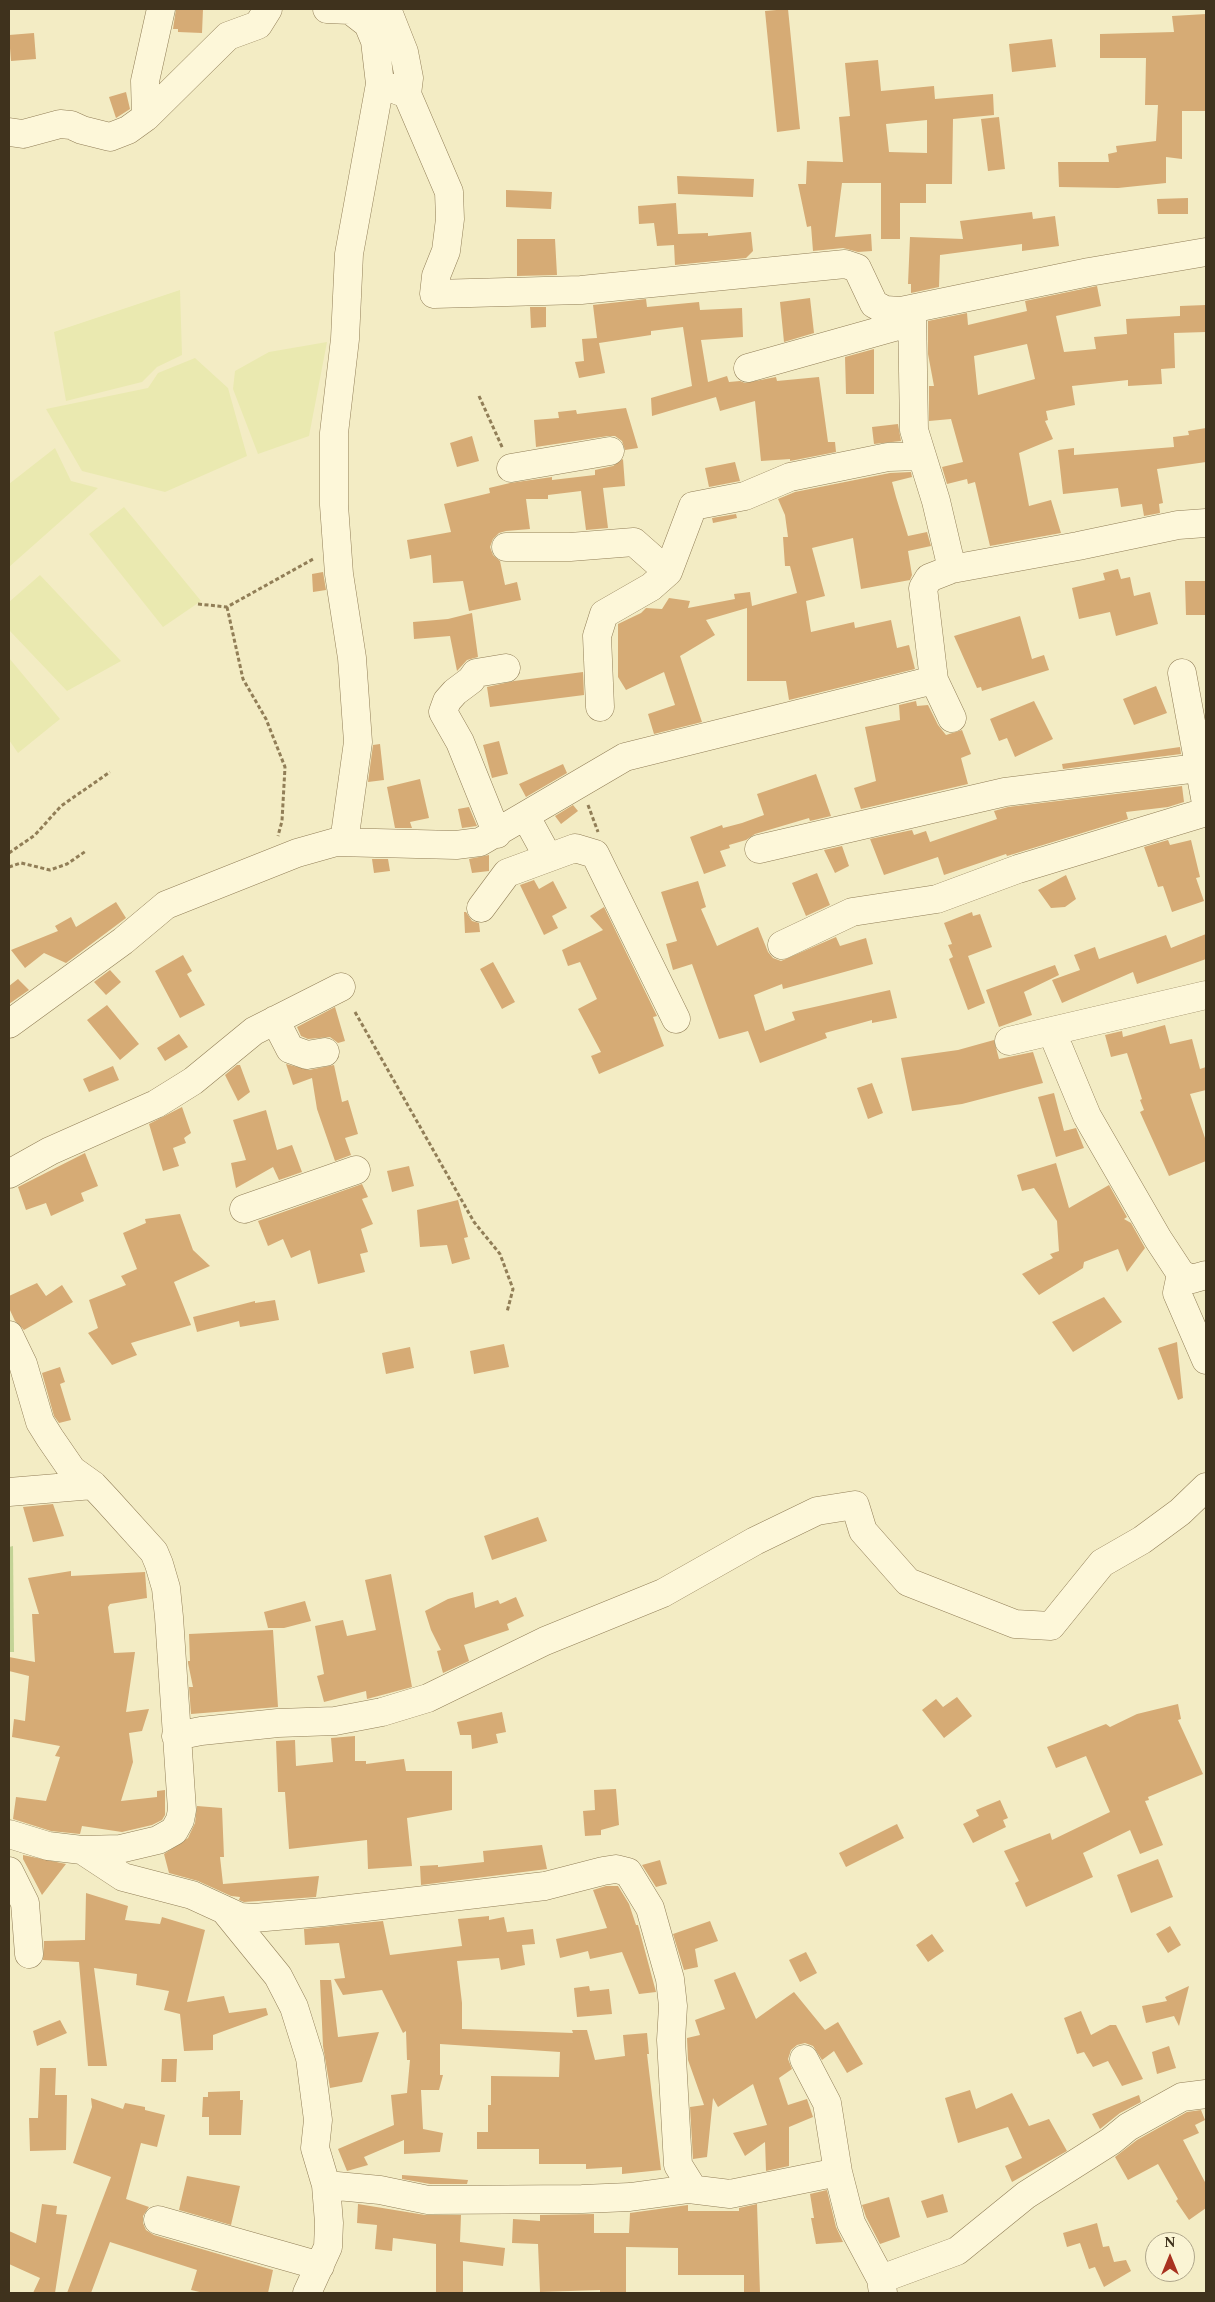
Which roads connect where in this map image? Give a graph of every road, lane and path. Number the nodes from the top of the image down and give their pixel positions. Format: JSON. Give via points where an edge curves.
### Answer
{"nodes":[{"id":1,"x":161,"y":9,"type":"edge"},
{"id":2,"x":268,"y":9,"type":"edge"},
{"id":3,"x":327,"y":9,"type":"edge"},
{"id":4,"x":387,"y":9,"type":"edge"},
{"id":5,"x":380,"y":84,"type":"junction"},
{"id":6,"x":407,"y":94,"type":"junction"},
{"id":7,"x":146,"y":117,"type":"junction"},
{"id":8,"x":9,"y":132,"type":"edge"},
{"id":9,"x":1206,"y":252,"type":"edge"},
{"id":10,"x":912,"y":316,"type":"junction"},
{"id":11,"x":748,"y":368,"type":"dead end"},
{"id":12,"x":479,"y":396,"type":"dead end"},
{"id":13,"x":610,"y":451,"type":"dead end"},
{"id":14,"x":921,"y":456,"type":"junction"},
{"id":15,"x":511,"y":468,"type":"joint"},
{"id":16,"x":1206,"y":523,"type":"edge"},
{"id":17,"x":506,"y":546,"type":"dead end"},
{"id":18,"x":338,"y":556,"type":"junction"},
{"id":19,"x":952,"y":569,"type":"junction"},
{"id":20,"x":668,"y":572,"type":"junction"},
{"id":21,"x":198,"y":604,"type":"dead end"},
{"id":22,"x":227,"y":606,"type":"junction"},
{"id":23,"x":506,"y":668,"type":"dead end"},
{"id":24,"x":1182,"y":673,"type":"dead end"},
{"id":25,"x":934,"y":680,"type":"junction"},
{"id":26,"x":600,"y":707,"type":"dead end"},
{"id":27,"x":952,"y":718,"type":"dead end"},
{"id":28,"x":1198,"y":768,"type":"junction"},
{"id":29,"x":110,"y":772,"type":"dead end"},
{"id":30,"x":580,"y":784,"type":"junction"},
{"id":31,"x":1206,"y":803,"type":"edge"},
{"id":32,"x":1206,"y":812,"type":"edge"},
{"id":33,"x":526,"y":817,"type":"junction"},
{"id":34,"x":497,"y":834,"type":"junction"},
{"id":35,"x":344,"y":842,"type":"junction"},
{"id":36,"x":759,"y":849,"type":"dead end"},
{"id":37,"x":86,"y":851,"type":"dead end"},
{"id":38,"x":9,"y":853,"type":"edge"},
{"id":39,"x":548,"y":857,"type":"junction"},
{"id":40,"x":270,"y":864,"type":"junction"},
{"id":41,"x":600,"y":864,"type":"junction"},
{"id":42,"x":9,"y":867,"type":"edge"},
{"id":43,"x":481,"y":908,"type":"dead end"},
{"id":44,"x":782,"y":945,"type":"dead end"},
{"id":45,"x":341,"y":986,"type":"dead end"},
{"id":46,"x":1206,"y":995,"type":"edge"},
{"id":47,"x":355,"y":1012,"type":"dead end"},
{"id":48,"x":676,"y":1019,"type":"dead end"},
{"id":49,"x":275,"y":1020,"type":"junction"},
{"id":50,"x":9,"y":1024,"type":"edge"},
{"id":51,"x":1052,"y":1032,"type":"junction"},
{"id":52,"x":1009,"y":1041,"type":"dead end"},
{"id":53,"x":325,"y":1052,"type":"dead end"},
{"id":54,"x":356,"y":1170,"type":"dead end"},
{"id":55,"x":9,"y":1174,"type":"edge"},
{"id":56,"x":244,"y":1209,"type":"dead end"},
{"id":57,"x":1194,"y":1275,"type":"edge"},
{"id":58,"x":507,"y":1312,"type":"dead end"},
{"id":59,"x":9,"y":1335,"type":"edge"},
{"id":60,"x":1206,"y":1360,"type":"edge"},
{"id":61,"x":93,"y":1485,"type":"junction"},
{"id":62,"x":1206,"y":1487,"type":"edge"},
{"id":63,"x":9,"y":1492,"type":"edge"},
{"id":64,"x":176,"y":1736,"type":"junction"},
{"id":65,"x":9,"y":1834,"type":"edge"},
{"id":66,"x":82,"y":1850,"type":"junction"},
{"id":67,"x":9,"y":1871,"type":"edge"},
{"id":68,"x":226,"y":1912,"type":"junction"},
{"id":69,"x":29,"y":1954,"type":"dead end"},
{"id":70,"x":804,"y":2059,"type":"dead end"},
{"id":71,"x":1206,"y":2094,"type":"edge"},
{"id":72,"x":838,"y":2172,"type":"junction"},
{"id":73,"x":326,"y":2185,"type":"junction"},
{"id":74,"x":694,"y":2190,"type":"junction"},
{"id":75,"x":158,"y":2220,"type":"dead end"},
{"id":76,"x":320,"y":2266,"type":"junction"},
{"id":77,"x":882,"y":2286,"type":"edge"},
{"id":78,"x":307,"y":2293,"type":"edge"}],
"edges":[{"from":1,"to":7,"type":"street","via":[[145,81]]},
{"from":2,"to":7,"type":"street","via":[[258,25],[228,36]]},
{"from":3,"to":5,"type":"street","via":[[350,10],[368,24],[375,41]]},
{"from":4,"to":6,"type":"street","via":[[404,52],[409,78]]},
{"from":5,"to":6,"type":"street"},
{"from":5,"to":18,"type":"street","via":[[349,254],[345,339],[334,433]]},
{"from":6,"to":10,"type":"street","via":[[449,192],[446,251],[436,276],[434,294],[581,290],[845,264],[857,268],[874,304]]},
{"from":7,"to":8,"type":"street","via":[[128,130],[110,137],[60,124],[23,134]]},
{"from":9,"to":10,"type":"street","via":[[1089,272]]},
{"from":10,"to":11,"type":"street"},
{"from":10,"to":14,"type":"street","via":[[914,430]]},
{"from":12,"to":15,"type":"path"},
{"from":13,"to":15,"type":"street"},
{"from":14,"to":19,"type":"street","via":[[936,500]]},
{"from":14,"to":20,"type":"street","via":[[888,458],[790,477],[745,496],[692,506]]},
{"from":16,"to":19,"type":"street","via":[[1178,525]]},
{"from":17,"to":20,"type":"street","via":[[634,542]]},
{"from":18,"to":22,"type":"path","via":[[310,559]]},
{"from":18,"to":35,"type":"street","via":[[352,658],[358,742]]},
{"from":19,"to":25,"type":"street","via":[[929,578],[923,588]]},
{"from":20,"to":26,"type":"street","via":[[652,587],[604,614],[597,636]]},
{"from":21,"to":22,"type":"path"},
{"from":22,"to":40,"type":"path","via":[[243,679],[266,719],[285,767],[282,821]]},
{"from":23,"to":34,"type":"street","via":[[476,673],[451,696],[443,712],[460,742]]},
{"from":24,"to":28,"type":"street"},
{"from":25,"to":27,"type":"street"},
{"from":25,"to":30,"type":"street","via":[[625,757]]},
{"from":28,"to":31,"type":"street"},
{"from":28,"to":36,"type":"street","via":[[1005,792]]},
{"from":29,"to":38,"type":"path","via":[[61,806],[35,835]]},
{"from":30,"to":33,"type":"street"},
{"from":30,"to":41,"type":"path","via":[[598,832]]},
{"from":32,"to":44,"type":"street","via":[[1018,869],[937,899],[852,912]]},
{"from":33,"to":34,"type":"street"},
{"from":33,"to":39,"type":"street"},
{"from":34,"to":35,"type":"street","via":[[480,842],[456,845]]},
{"from":35,"to":40,"type":"street","via":[[298,853]]},
{"from":37,"to":42,"type":"path","via":[[67,864],[50,870],[21,863]]},
{"from":39,"to":41,"type":"street","via":[[575,848],[595,854]]},
{"from":39,"to":43,"type":"street","via":[[507,873]]},
{"from":40,"to":50,"type":"street","via":[[166,905],[123,941]]},
{"from":41,"to":48,"type":"street"},
{"from":45,"to":49,"type":"street"},
{"from":46,"to":51,"type":"street"},
{"from":47,"to":58,"type":"path","via":[[474,1222],[500,1254],[513,1289]]},
{"from":49,"to":53,"type":"street","via":[[290,1050],[307,1055]]},
{"from":49,"to":55,"type":"street","via":[[254,1031],[193,1082],[156,1104],[74,1140]]},
{"from":51,"to":52,"type":"street"},
{"from":51,"to":57,"type":"street","via":[[1087,1116],[1158,1239]]},
{"from":54,"to":56,"type":"street"},
{"from":57,"to":60,"type":"street","via":[[1176,1294]]},
{"from":59,"to":61,"type":"street","via":[[23,1364],[40,1422],[72,1470]]},
{"from":61,"to":63,"type":"street"},
{"from":61,"to":64,"type":"street","via":[[154,1552],[159,1564],[166,1588]]},
{"from":62,"to":64,"type":"street","via":[[1180,1512],[1102,1563],[1051,1626],[1015,1624],[908,1582],[863,1531],[855,1505],[817,1511],[755,1541],[663,1593],[545,1640],[428,1698],[382,1712],[335,1721],[278,1723]]},
{"from":64,"to":66,"type":"street","via":[[182,1810],[174,1831],[143,1845]]},
{"from":65,"to":66,"type":"street","via":[[48,1846]]},
{"from":66,"to":68,"type":"street","via":[[124,1877],[192,1895]]},
{"from":67,"to":69,"type":"street","via":[[25,1903]]},
{"from":68,"to":73,"type":"street","via":[[278,1976],[303,2033],[310,2058],[318,2120],[315,2148]]},
{"from":68,"to":74,"type":"street","via":[[254,1918],[323,1912],[545,1886],[602,1871],[628,1872],[650,1908],[670,1979],[678,2165]]},
{"from":70,"to":72,"type":"street","via":[[827,2103]]},
{"from":71,"to":77,"type":"street","via":[[1182,2096],[1128,2126],[1026,2195],[957,2251]]},
{"from":72,"to":74,"type":"street","via":[[730,2194]]},
{"from":72,"to":77,"type":"street","via":[[851,2223]]},
{"from":73,"to":74,"type":"street","via":[[380,2190],[428,2200],[582,2199]]},
{"from":73,"to":76,"type":"street","via":[[328,2247]]},
{"from":75,"to":76,"type":"street"},
{"from":76,"to":78,"type":"street"}]}
